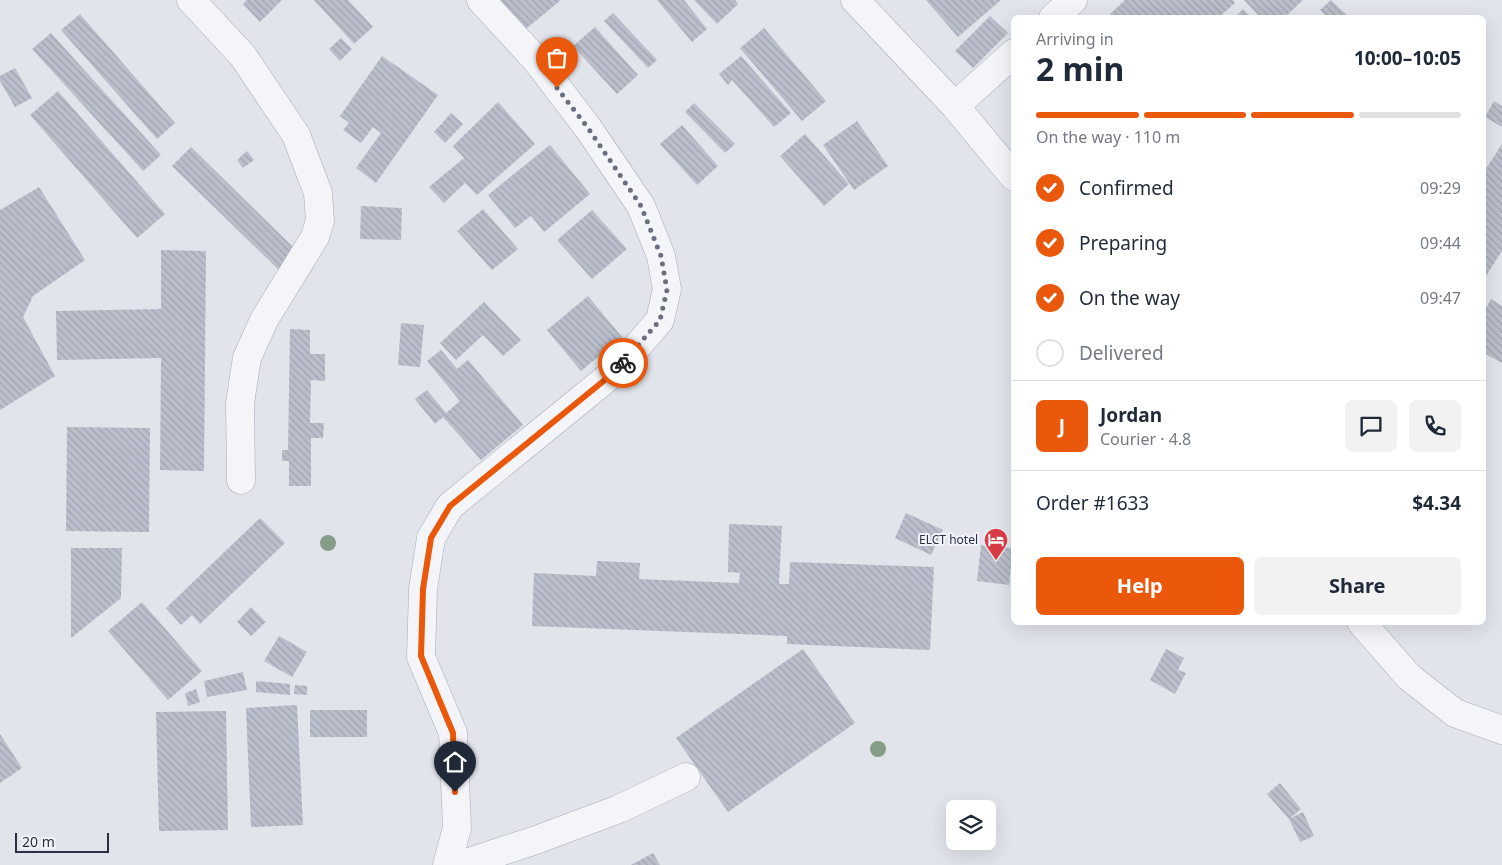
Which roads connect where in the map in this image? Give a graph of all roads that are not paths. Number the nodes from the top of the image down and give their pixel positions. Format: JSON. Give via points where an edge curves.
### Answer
{"nodes":[{"id":1,"x":191,"y":0,"type":"edge"},
{"id":2,"x":481,"y":0,"type":"edge"},
{"id":3,"x":855,"y":0,"type":"edge"},
{"id":4,"x":1073,"y":0,"type":"edge"},
{"id":5,"x":1057,"y":15,"type":"edge"},
{"id":6,"x":1011,"y":56,"type":"edge"},
{"id":7,"x":956,"y":106,"type":"junction"},
{"id":8,"x":1011,"y":173,"type":"edge"},
{"id":9,"x":240,"y":480,"type":"dead end"},
{"id":10,"x":1364,"y":625,"type":"edge"},
{"id":11,"x":1502,"y":730,"type":"edge"},
{"id":12,"x":686,"y":777,"type":"dead end"},
{"id":13,"x":447,"y":865,"type":"edge"},
{"id":14,"x":460,"y":865,"type":"edge"}],
"edges":[{"from":1,"to":9,"type":"street","via":[[243,56],[291,127],[318,193],[320,221],[315,237],[264,320],[247,358],[240,403]]},
{"from":2,"to":13,"type":"street","via":[[537,61],[641,206],[661,256],[667,290],[660,320],[617,370],[450,506],[431,538],[423,589],[421,656],[453,733],[457,828]]},
{"from":3,"to":7,"type":"street"},
{"from":4,"to":5,"type":"street"},
{"from":6,"to":7,"type":"street"},
{"from":7,"to":8,"type":"street"},
{"from":10,"to":11,"type":"street","via":[[1408,678],[1455,713]]},
{"from":12,"to":14,"type":"street","via":[[619,809]]}]}
